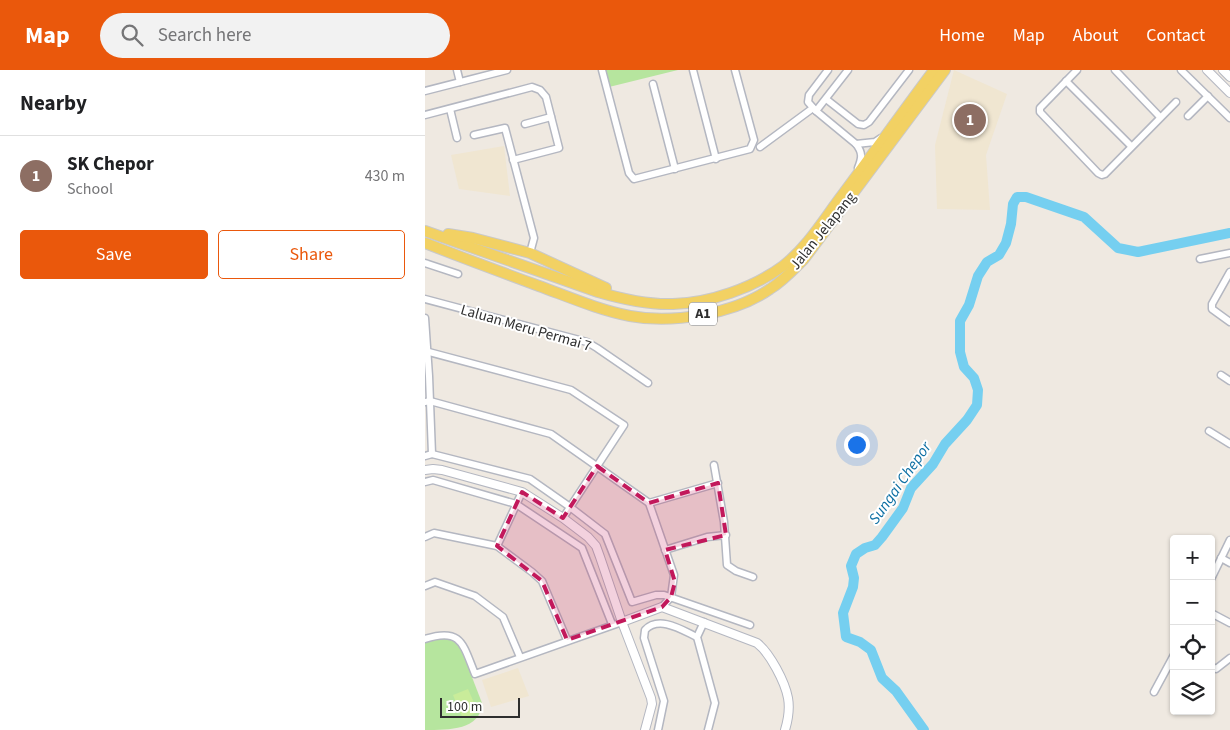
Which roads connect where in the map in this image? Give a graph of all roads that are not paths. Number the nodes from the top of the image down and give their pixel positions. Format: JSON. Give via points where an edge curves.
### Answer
{"nodes":[{"id":1,"x":457,"y":70,"type":"edge"},
{"id":2,"x":505,"y":70,"type":"edge"},
{"id":3,"x":602,"y":70,"type":"edge"},
{"id":4,"x":693,"y":70,"type":"edge"},
{"id":5,"x":735,"y":70,"type":"edge"},
{"id":6,"x":828,"y":70,"type":"edge"},
{"id":7,"x":848,"y":70,"type":"edge"},
{"id":8,"x":909,"y":70,"type":"edge"},
{"id":9,"x":934,"y":70,"type":"edge"},
{"id":10,"x":945,"y":70,"type":"edge"},
{"id":11,"x":1077,"y":70,"type":"edge"},
{"id":12,"x":1115,"y":70,"type":"edge"},
{"id":13,"x":1181,"y":70,"type":"edge"},
{"id":14,"x":1207,"y":70,"type":"edge"},
{"id":15,"x":1223,"y":70,"type":"edge"},
{"id":16,"x":1230,"y":77,"type":"edge"},
{"id":17,"x":460,"y":82,"type":"junction"},
{"id":18,"x":1066,"y":82,"type":"junction"},
{"id":19,"x":653,"y":84,"type":"dead end"},
{"id":20,"x":425,"y":91,"type":"edge"},
{"id":21,"x":1230,"y":93,"type":"edge"},
{"id":22,"x":1208,"y":96,"type":"junction"},
{"id":23,"x":826,"y":99,"type":"junction"},
{"id":24,"x":1176,"y":102,"type":"dead end"},
{"id":25,"x":450,"y":109,"type":"junction"},
{"id":26,"x":815,"y":109,"type":"junction"},
{"id":27,"x":425,"y":115,"type":"edge"},
{"id":28,"x":1188,"y":116,"type":"dead end"},
{"id":29,"x":551,"y":117,"type":"junction"},
{"id":30,"x":1160,"y":117,"type":"junction"},
{"id":31,"x":1230,"y":118,"type":"edge"},
{"id":32,"x":525,"y":124,"type":"dead end"},
{"id":33,"x":887,"y":133,"type":"junction"},
{"id":34,"x":474,"y":135,"type":"dead end"},
{"id":35,"x":457,"y":138,"type":"dead end"},
{"id":36,"x":856,"y":144,"type":"junction"},
{"id":37,"x":1131,"y":146,"type":"junction"},
{"id":38,"x":760,"y":147,"type":"dead end"},
{"id":39,"x":717,"y":159,"type":"junction"},
{"id":40,"x":513,"y":160,"type":"junction"},
{"id":41,"x":675,"y":169,"type":"junction"},
{"id":42,"x":855,"y":179,"type":"junction"},
{"id":43,"x":425,"y":230,"type":"edge"},
{"id":44,"x":425,"y":243,"type":"edge"},
{"id":45,"x":530,"y":253,"type":"junction"},
{"id":46,"x":1230,"y":253,"type":"edge"},
{"id":47,"x":1201,"y":259,"type":"dead end"},
{"id":48,"x":425,"y":262,"type":"edge"},
{"id":49,"x":1230,"y":272,"type":"edge"},
{"id":50,"x":458,"y":274,"type":"dead end"},
{"id":51,"x":425,"y":299,"type":"edge"},
{"id":52,"x":642,"y":302,"type":"junction"},
{"id":53,"x":425,"y":318,"type":"edge"},
{"id":54,"x":1230,"y":322,"type":"edge"},
{"id":55,"x":426,"y":350,"type":"edge"},
{"id":56,"x":1221,"y":375,"type":"dead end"},
{"id":57,"x":1230,"y":381,"type":"edge"},
{"id":58,"x":648,"y":383,"type":"dead end"},
{"id":59,"x":428,"y":402,"type":"edge"},
{"id":60,"x":1209,"y":431,"type":"dead end"},
{"id":61,"x":1230,"y":444,"type":"edge"},
{"id":62,"x":428,"y":455,"type":"edge"},
{"id":63,"x":714,"y":465,"type":"dead end"},
{"id":64,"x":597,"y":466,"type":"junction"},
{"id":65,"x":425,"y":470,"type":"edge"},
{"id":66,"x":425,"y":482,"type":"edge"},
{"id":67,"x":718,"y":483,"type":"junction"},
{"id":68,"x":522,"y":492,"type":"junction"},
{"id":69,"x":649,"y":503,"type":"junction"},
{"id":70,"x":516,"y":504,"type":"junction"},
{"id":71,"x":570,"y":506,"type":"junction"},
{"id":72,"x":563,"y":518,"type":"junction"},
{"id":73,"x":726,"y":535,"type":"junction"},
{"id":74,"x":425,"y":537,"type":"edge"},
{"id":75,"x":1230,"y":540,"type":"edge"},
{"id":76,"x":497,"y":546,"type":"junction"},
{"id":77,"x":665,"y":550,"type":"junction"},
{"id":78,"x":1221,"y":558,"type":"junction"},
{"id":79,"x":1230,"y":563,"type":"edge"},
{"id":80,"x":1215,"y":570,"type":"edge"},
{"id":81,"x":753,"y":577,"type":"dead end"},
{"id":82,"x":425,"y":586,"type":"edge"},
{"id":83,"x":671,"y":597,"type":"junction"},
{"id":84,"x":662,"y":607,"type":"junction"},
{"id":85,"x":1215,"y":615,"type":"edge"},
{"id":86,"x":622,"y":622,"type":"junction"},
{"id":87,"x":704,"y":622,"type":"junction"},
{"id":88,"x":1230,"y":623,"type":"edge"},
{"id":89,"x":612,"y":624,"type":"junction"},
{"id":90,"x":750,"y":625,"type":"dead end"},
{"id":91,"x":697,"y":637,"type":"junction"},
{"id":92,"x":425,"y":639,"type":"edge"},
{"id":93,"x":567,"y":640,"type":"junction"},
{"id":94,"x":520,"y":657,"type":"junction"},
{"id":95,"x":1230,"y":658,"type":"edge"},
{"id":96,"x":1170,"y":662,"type":"edge"},
{"id":97,"x":1215,"y":668,"type":"edge"},
{"id":98,"x":1154,"y":692,"type":"dead end"},
{"id":99,"x":645,"y":730,"type":"edge"},
{"id":100,"x":658,"y":730,"type":"edge"},
{"id":101,"x":708,"y":730,"type":"edge"},
{"id":102,"x":785,"y":730,"type":"edge"}],
"edges":[{"from":1,"to":17,"type":"street"},
{"from":2,"to":17,"type":"street"},
{"from":3,"to":41,"type":"street","via":[[629,174],[637,178]]},
{"from":4,"to":39,"type":"street"},
{"from":5,"to":39,"type":"street","via":[[754,140],[747,151]]},
{"from":6,"to":26,"type":"street","via":[[809,95],[809,102]]},
{"from":7,"to":23,"type":"street"},
{"from":8,"to":23,"type":"street","via":[[864,126]]},
{"from":9,"to":33,"type":"main road","name":"Jalan Jelapang","number":"A1"},
{"from":10,"to":44,"type":"main road","name":"Jalan Jelapang","number":"A1","via":[[804,259],[769,290],[731,307],[674,319],[631,316],[581,302]]},
{"from":11,"to":18,"type":"street"},
{"from":12,"to":30,"type":"street"},
{"from":13,"to":22,"type":"street"},
{"from":14,"to":21,"type":"street"},
{"from":15,"to":16,"type":"street"},
{"from":17,"to":20,"type":"street"},
{"from":18,"to":37,"type":"street"},
{"from":18,"to":37,"type":"street","via":[[1040,108],[1040,112],[1098,173],[1105,174]]},
{"from":19,"to":41,"type":"street"},
{"from":22,"to":28,"type":"street"},
{"from":22,"to":31,"type":"street"},
{"from":23,"to":26,"type":"street"},
{"from":24,"to":30,"type":"street"},
{"from":25,"to":27,"type":"street"},
{"from":25,"to":29,"type":"street","via":[[533,87],[543,93]]},
{"from":25,"to":35,"type":"street"},
{"from":26,"to":36,"type":"street"},
{"from":26,"to":38,"type":"street"},
{"from":29,"to":32,"type":"street"},
{"from":29,"to":40,"type":"street","via":[[559,148]]},
{"from":30,"to":37,"type":"street"},
{"from":33,"to":36,"type":"street","via":[[875,142]]},
{"from":33,"to":42,"type":"main road","name":"Jalan Jelapang","number":"A1"},
{"from":34,"to":40,"type":"street","via":[[505,128]]},
{"from":36,"to":42,"type":"street","via":[[862,158]]},
{"from":39,"to":41,"type":"street"},
{"from":40,"to":45,"type":"street","via":[[534,238]]},
{"from":42,"to":52,"type":"main road","name":"Jalan Jelapang","number":"A1","via":[[797,254],[770,274],[738,290],[710,298],[672,304]]},
{"from":43,"to":45,"type":"main road"},
{"from":43,"to":52,"type":"main road","name":"Jalan Jelapang","number":"A1","via":[[598,292]]},
{"from":45,"to":52,"type":"main road"},
{"from":46,"to":47,"type":"street"},
{"from":48,"to":50,"type":"street"},
{"from":49,"to":54,"type":"street","via":[[1212,304],[1212,309]]},
{"from":51,"to":58,"type":"street","name":"Laluan Meru Permai 7","via":[[587,342]]},
{"from":53,"to":55,"type":"street"},
{"from":55,"to":59,"type":"street"},
{"from":55,"to":64,"type":"street","via":[[571,390],[624,425]]},
{"from":56,"to":57,"type":"street"},
{"from":59,"to":62,"type":"street"},
{"from":59,"to":64,"type":"street","via":[[551,434]]},
{"from":60,"to":61,"type":"street"},
{"from":62,"to":71,"type":"street","via":[[530,479]]},
{"from":63,"to":67,"type":"street"},
{"from":64,"to":69,"type":"street"},
{"from":64,"to":71,"type":"street"},
{"from":65,"to":68,"type":"street","via":[[442,470]]},
{"from":66,"to":70,"type":"street","via":[[433,480]]},
{"from":67,"to":69,"type":"street"},
{"from":67,"to":73,"type":"street"},
{"from":68,"to":70,"type":"street"},
{"from":68,"to":72,"type":"street"},
{"from":69,"to":77,"type":"street"},
{"from":70,"to":76,"type":"street"},
{"from":70,"to":89,"type":"street","via":[[582,548]]},
{"from":71,"to":72,"type":"street"},
{"from":71,"to":83,"type":"street","via":[[605,534],[632,602],[660,595]]},
{"from":72,"to":86,"type":"street","via":[[595,546]]},
{"from":73,"to":77,"type":"street"},
{"from":73,"to":81,"type":"street","via":[[727,565]]},
{"from":74,"to":76,"type":"street","via":[[435,534]]},
{"from":75,"to":78,"type":"street"},
{"from":76,"to":93,"type":"street","via":[[542,581]]},
{"from":77,"to":83,"type":"street","via":[[675,575]]},
{"from":78,"to":79,"type":"street"},
{"from":78,"to":80,"type":"street"},
{"from":82,"to":94,"type":"street","via":[[435,582],[475,596],[503,617]]},
{"from":83,"to":84,"type":"street"},
{"from":83,"to":90,"type":"street"},
{"from":84,"to":86,"type":"street"},
{"from":84,"to":87,"type":"street"},
{"from":85,"to":88,"type":"street"},
{"from":86,"to":89,"type":"street"},
{"from":86,"to":99,"type":"street","via":[[651,698]]},
{"from":87,"to":91,"type":"street"},
{"from":87,"to":102,"type":"street","via":[[754,641],[767,654],[788,698]]},
{"from":89,"to":93,"type":"street"},
{"from":91,"to":100,"type":"street","via":[[661,623],[654,623],[645,630],[644,638],[664,701]]},
{"from":91,"to":101,"type":"street","via":[[715,703]]},
{"from":92,"to":94,"type":"street","via":[[443,634],[459,640],[475,674]]},
{"from":93,"to":94,"type":"street"},
{"from":95,"to":97,"type":"street"},
{"from":96,"to":98,"type":"street"}]}
